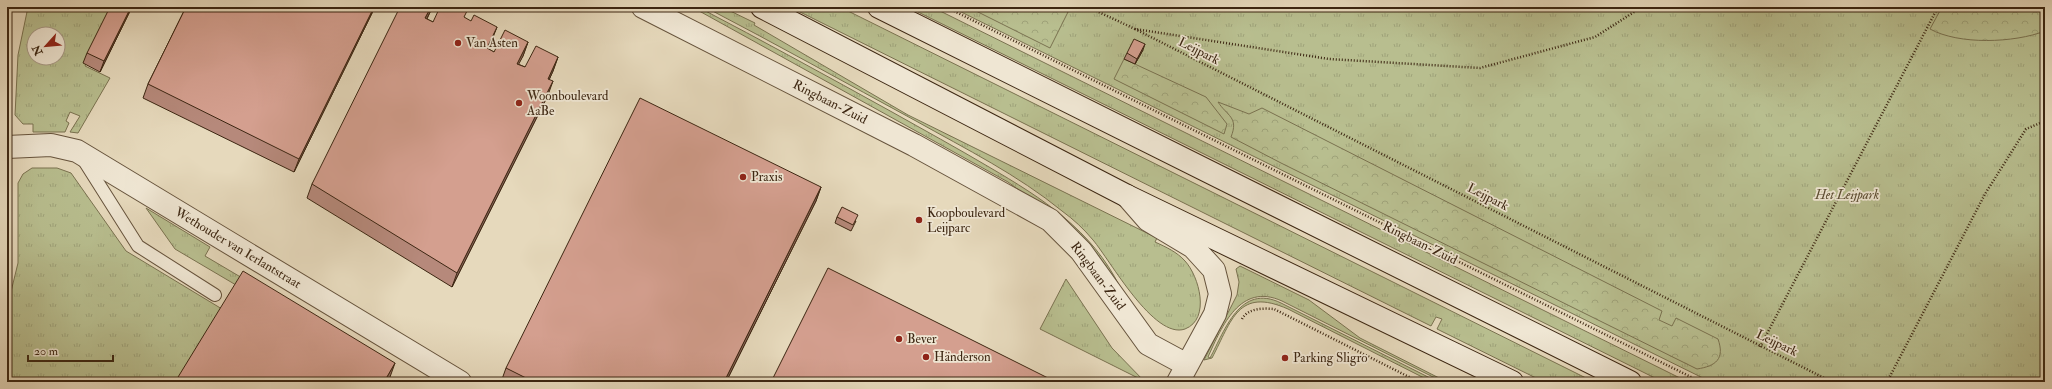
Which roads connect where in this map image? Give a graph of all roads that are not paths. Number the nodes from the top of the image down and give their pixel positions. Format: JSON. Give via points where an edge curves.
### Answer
{"nodes":[{"id":1,"x":643,"y":7,"type":"edge"},
{"id":2,"x":762,"y":7,"type":"edge"},
{"id":3,"x":878,"y":7,"type":"edge"},
{"id":4,"x":7,"y":147,"type":"edge"},
{"id":5,"x":77,"y":151,"type":"junction"},
{"id":6,"x":1127,"y":196,"type":"junction"},
{"id":7,"x":215,"y":295,"type":"dead end"},
{"id":8,"x":1182,"y":374,"type":"edge"},
{"id":9,"x":460,"y":382,"type":"edge"},
{"id":10,"x":1512,"y":382,"type":"edge"},
{"id":11,"x":1630,"y":382,"type":"edge"}],
"edges":[{"from":1,"to":8,"type":"main road","name":"Ringbaan-Zuid","via":[[914,145],[1050,220],[1081,251],[1148,344]]},
{"from":2,"to":6,"type":"main road"},
{"from":3,"to":11,"type":"main road"},
{"from":4,"to":5,"type":"main road","name":"Wethouder van Ierlantstraat","via":[[51,145]]},
{"from":5,"to":7,"type":"lane","via":[[138,246]]},
{"from":5,"to":9,"type":"main road","name":"Wethouder van Ierlantstraat"},
{"from":6,"to":8,"type":"main road","via":[[1148,220],[1193,247],[1214,270],[1220,294],[1215,314]]},
{"from":6,"to":10,"type":"main road"}]}
